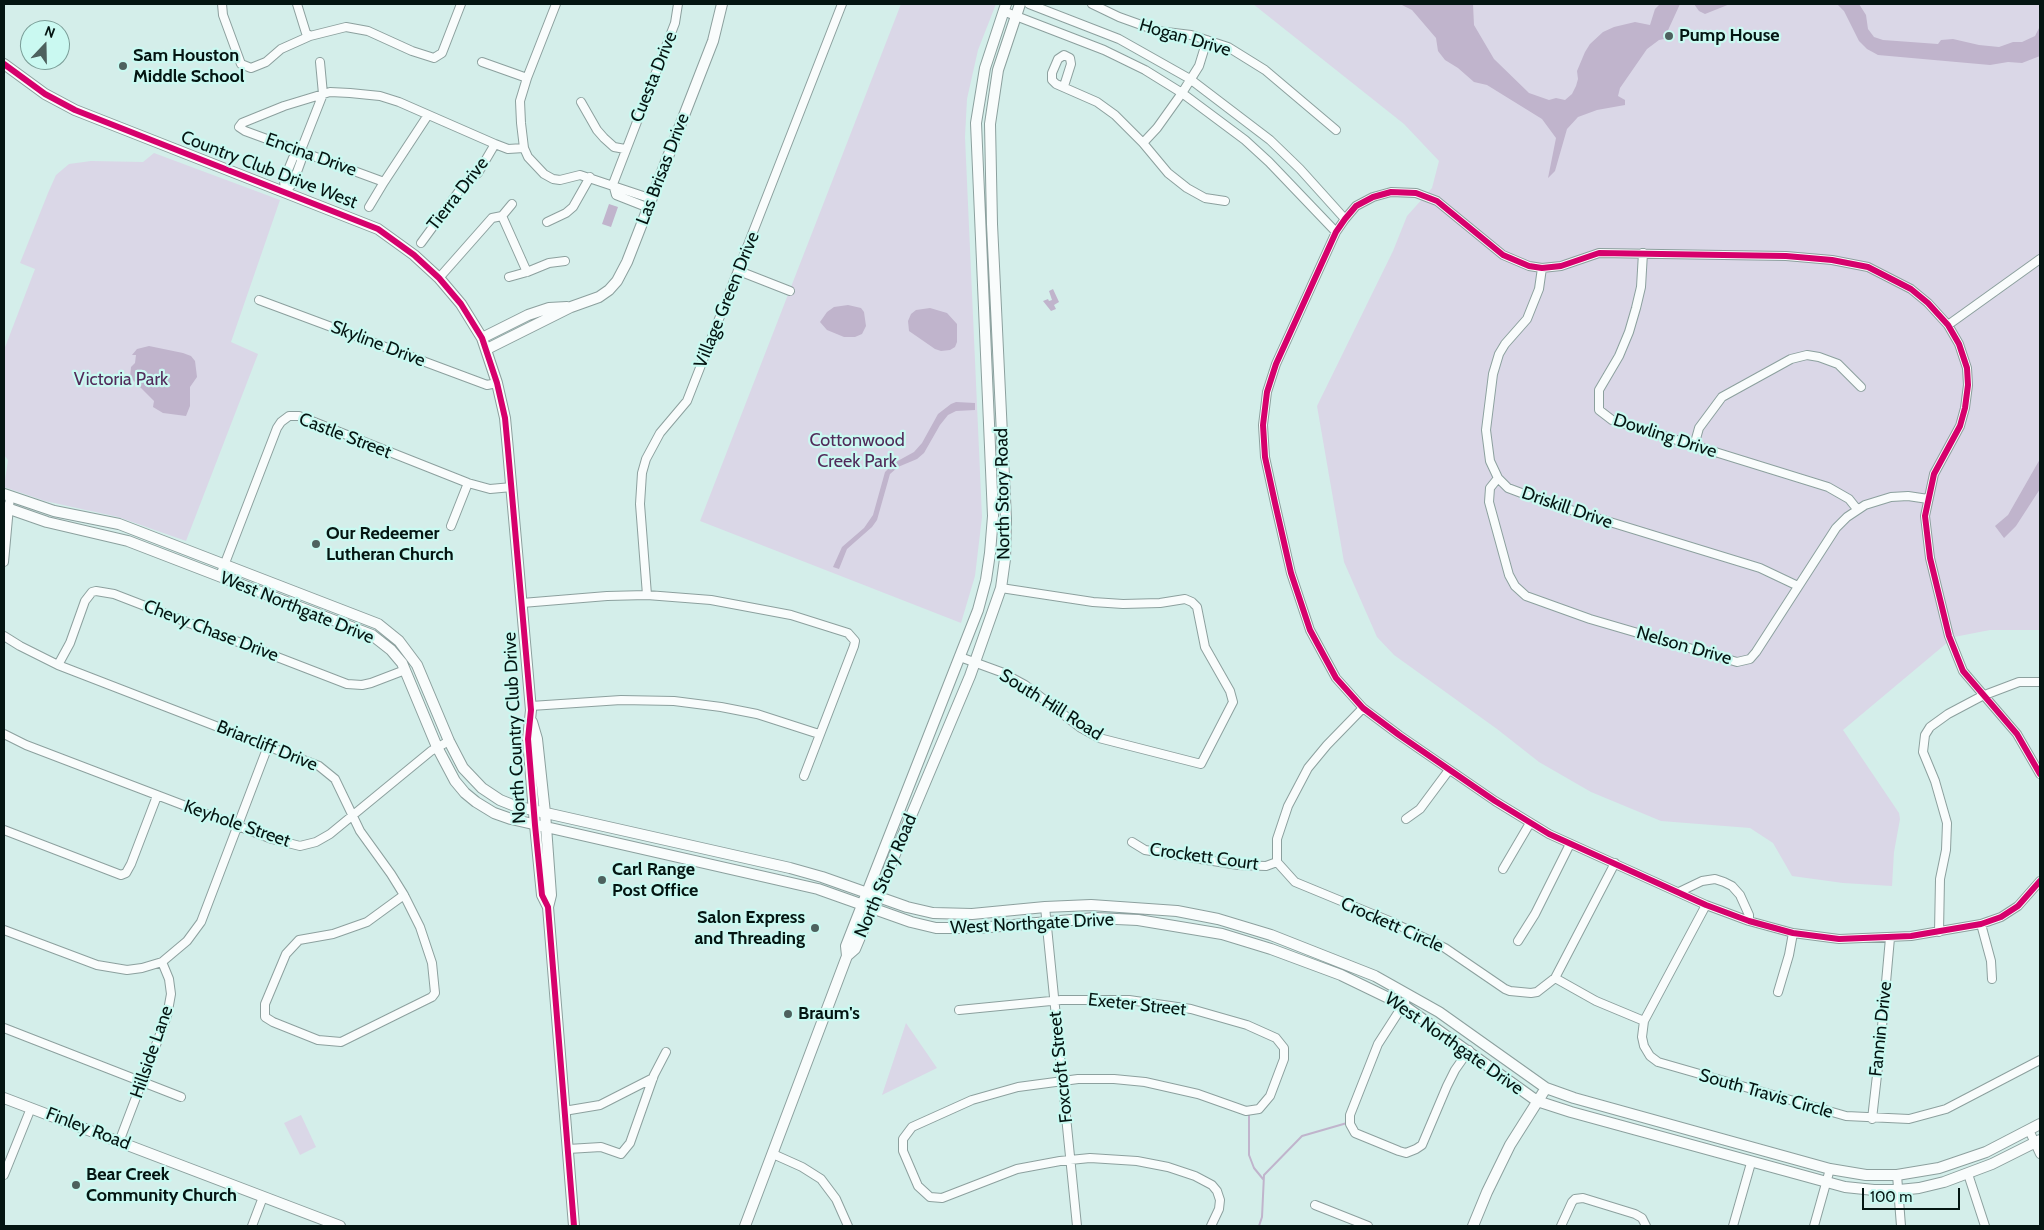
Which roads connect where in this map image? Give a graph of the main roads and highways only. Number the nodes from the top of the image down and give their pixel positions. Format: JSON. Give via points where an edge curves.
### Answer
{"nodes":[{"id":1,"x":722,"y":4,"type":"edge"},
{"id":2,"x":1020,"y":4,"type":"edge"},
{"id":3,"x":1004,"y":7,"type":"edge"},
{"id":4,"x":992,"y":45,"type":"junction"},
{"id":5,"x":1003,"y":48,"type":"junction"},
{"id":6,"x":4,"y":64,"type":"edge"},
{"id":7,"x":570,"y":307,"type":"junction"},
{"id":8,"x":482,"y":338,"type":"junction"},
{"id":9,"x":487,"y":349,"type":"junction"},
{"id":10,"x":1004,"y":463,"type":"junction"},
{"id":11,"x":990,"y":464,"type":"junction"},
{"id":12,"x":7,"y":495,"type":"edge"},
{"id":13,"x":6,"y":508,"type":"edge"},
{"id":14,"x":351,"y":613,"type":"junction"},
{"id":15,"x":346,"y":625,"type":"junction"},
{"id":16,"x":531,"y":718,"type":"junction"},
{"id":17,"x":534,"y":811,"type":"junction"},
{"id":18,"x":545,"y":813,"type":"junction"},
{"id":19,"x":535,"y":825,"type":"junction"},
{"id":20,"x":546,"y":828,"type":"junction"},
{"id":21,"x":710,"y":850,"type":"junction"},
{"id":22,"x":706,"y":863,"type":"junction"},
{"id":23,"x":872,"y":894,"type":"junction"},
{"id":24,"x":548,"y":906,"type":"junction"},
{"id":25,"x":867,"y":907,"type":"junction"},
{"id":26,"x":1546,"y":1088,"type":"junction"},
{"id":27,"x":4,"y":1098,"type":"edge"},
{"id":28,"x":1537,"y":1100,"type":"junction"},
{"id":29,"x":2040,"y":1124,"type":"edge"},
{"id":30,"x":2038,"y":1141,"type":"edge"},
{"id":31,"x":340,"y":1226,"type":"edge"},
{"id":32,"x":574,"y":1226,"type":"edge"},
{"id":33,"x":745,"y":1226,"type":"edge"},
{"id":34,"x":1473,"y":1226,"type":"edge"}],
"edges":[{"from":1,"to":7,"type":"main road","name":"Las Brisas Drive","via":[[713,41],[627,262],[609,290]]},
{"from":2,"to":5,"type":"main road","name":"North Story Road"},
{"from":3,"to":4,"type":"main road","name":"North Story Road"},
{"from":4,"to":5,"type":"main road"},
{"from":4,"to":11,"type":"main road","name":"North Story Road","via":[[980,94],[976,129]]},
{"from":5,"to":10,"type":"main road","name":"North Story Road","via":[[994,88],[990,139]]},
{"from":6,"to":8,"type":"main road","name":"Country Club Drive West","via":[[45,94],[74,110],[378,228],[439,278],[462,304]]},
{"from":7,"to":8,"type":"main road","name":"Las Brisas Drive","via":[[549,308],[528,315]]},
{"from":7,"to":9,"type":"main road","name":"Las Brisas Drive"},
{"from":8,"to":9,"type":"main road","name":"Country Club Drive West"},
{"from":9,"to":16,"type":"main road","name":"North Country Club Drive","via":[[505,418]]},
{"from":10,"to":11,"type":"main road"},
{"from":10,"to":23,"type":"main road","name":"North Story Road","via":[[1005,559],[1001,588],[975,662]]},
{"from":11,"to":23,"type":"main road","name":"North Story Road","via":[[990,553],[978,610]]},
{"from":12,"to":14,"type":"main road","name":"West Northgate Drive","via":[[54,511],[119,524]]},
{"from":13,"to":15,"type":"main road","name":"West Northgate Drive","via":[[47,522],[128,541]]},
{"from":14,"to":15,"type":"main road"},
{"from":14,"to":17,"type":"main road","name":"West Northgate Drive","via":[[378,624],[407,648],[418,665],[463,768],[482,788],[508,803]]},
{"from":15,"to":19,"type":"main road","name":"West Northgate Drive","via":[[372,636],[398,658],[447,768],[465,792],[494,812]]},
{"from":16,"to":17,"type":"main road","name":"North Country Club Drive","via":[[528,739]]},
{"from":16,"to":18,"type":"main road","name":"North Country Club Drive","via":[[537,739]]},
{"from":17,"to":18,"type":"main road","name":"West Northgate Drive"},
{"from":17,"to":19,"type":"main road","name":"North Country Club Drive"},
{"from":18,"to":20,"type":"main road","name":"North Country Club Drive"},
{"from":18,"to":21,"type":"main road","name":"West Northgate Drive"},
{"from":19,"to":20,"type":"main road","name":"West Northgate Drive"},
{"from":19,"to":24,"type":"main road","name":"North Country Club Drive","via":[[542,895]]},
{"from":20,"to":22,"type":"main road","name":"West Northgate Drive"},
{"from":20,"to":24,"type":"main road","name":"North Country Club Drive","via":[[552,895]]},
{"from":21,"to":22,"type":"main road"},
{"from":21,"to":23,"type":"main road","name":"West Northgate Drive","via":[[798,870]]},
{"from":22,"to":25,"type":"main road","name":"West Northgate Drive","via":[[818,889]]},
{"from":23,"to":25,"type":"main road","name":"North Story Road"},
{"from":23,"to":26,"type":"main road","name":"West Northgate Drive","via":[[933,913],[972,914],[1091,905],[1133,907],[1218,919],[1271,935],[1375,976],[1458,1025]]},
{"from":24,"to":32,"type":"main road","name":"North Country Club Drive"},
{"from":25,"to":28,"type":"main road","name":"West Northgate Drive","via":[[936,928],[978,928],[1096,918],[1138,920],[1222,934],[1341,975],[1403,1005]]},
{"from":25,"to":33,"type":"main road","name":"North Story Road","via":[[846,946],[847,956]]},
{"from":26,"to":28,"type":"main road"},
{"from":26,"to":29,"type":"main road","name":"West Northgate Drive","via":[[1830,1168],[1866,1175],[1897,1175],[1938,1168],[1986,1152]]},
{"from":27,"to":31,"type":"main road","name":"Finley Road"},
{"from":28,"to":30,"type":"main road","name":"West Northgate Drive","via":[[1827,1183],[1874,1190],[1899,1190],[1944,1182],[1992,1164]]},
{"from":28,"to":34,"type":"main road","via":[[1498,1169]]}]}
